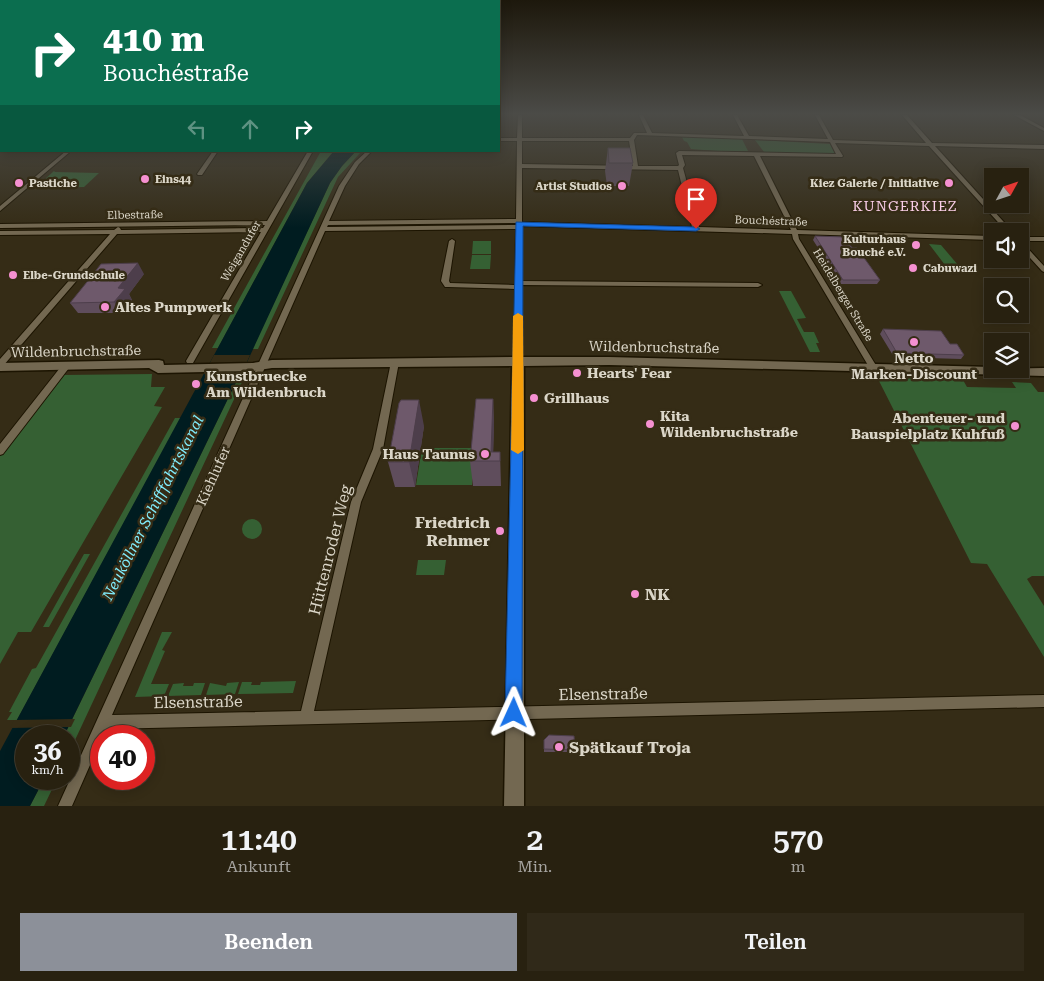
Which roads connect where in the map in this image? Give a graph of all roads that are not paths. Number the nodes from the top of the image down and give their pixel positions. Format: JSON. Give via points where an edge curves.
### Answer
{"nodes":[{"id":1,"x":67,"y":153,"type":"edge"},
{"id":2,"x":215,"y":153,"type":"edge"},
{"id":3,"x":310,"y":153,"type":"edge"},
{"id":4,"x":368,"y":153,"type":"edge"},
{"id":5,"x":520,"y":153,"type":"edge"},
{"id":6,"x":634,"y":153,"type":"edge"},
{"id":7,"x":680,"y":153,"type":"edge"},
{"id":8,"x":703,"y":153,"type":"edge"},
{"id":9,"x":838,"y":153,"type":"edge"},
{"id":10,"x":938,"y":153,"type":"edge"},
{"id":11,"x":756,"y":154,"type":"junction"},
{"id":12,"x":520,"y":166,"type":"junction"},
{"id":13,"x":636,"y":167,"type":"junction"},
{"id":14,"x":680,"y":168,"type":"junction"},
{"id":15,"x":200,"y":174,"type":"dead end"},
{"id":16,"x":0,"y":209,"type":"edge"},
{"id":17,"x":1002,"y":223,"type":"edge"},
{"id":18,"x":519,"y":224,"type":"junction"},
{"id":19,"x":121,"y":225,"type":"junction"},
{"id":20,"x":0,"y":226,"type":"edge"},
{"id":21,"x":324,"y":226,"type":"junction"},
{"id":22,"x":268,"y":227,"type":"junction"},
{"id":23,"x":696,"y":229,"type":"junction"},
{"id":24,"x":116,"y":231,"type":"junction"},
{"id":25,"x":794,"y":232,"type":"junction"},
{"id":26,"x":0,"y":233,"type":"edge"},
{"id":27,"x":984,"y":238,"type":"edge"},
{"id":28,"x":1029,"y":239,"type":"edge"},
{"id":29,"x":1044,"y":239,"type":"edge"},
{"id":30,"x":452,"y":241,"type":"dead end"},
{"id":31,"x":1029,"y":253,"type":"edge"},
{"id":32,"x":1044,"y":270,"type":"edge"},
{"id":33,"x":518,"y":285,"type":"junction"},
{"id":34,"x":758,"y":285,"type":"dead end"},
{"id":35,"x":190,"y":361,"type":"junction"},
{"id":36,"x":518,"y":361,"type":"junction"},
{"id":37,"x":396,"y":362,"type":"junction"},
{"id":38,"x":263,"y":364,"type":"junction"},
{"id":39,"x":152,"y":365,"type":"junction"},
{"id":40,"x":209,"y":365,"type":"junction"},
{"id":41,"x":0,"y":366,"type":"edge"},
{"id":42,"x":66,"y":366,"type":"junction"},
{"id":43,"x":873,"y":367,"type":"junction"},
{"id":44,"x":1044,"y":372,"type":"edge"},
{"id":45,"x":0,"y":450,"type":"edge"},
{"id":46,"x":1044,"y":701,"type":"edge"},
{"id":47,"x":514,"y":713,"type":"junction"},
{"id":48,"x":306,"y":717,"type":"junction"},
{"id":49,"x":103,"y":722,"type":"junction"},
{"id":50,"x":65,"y":806,"type":"edge"},
{"id":51,"x":514,"y":806,"type":"edge"}],
"edges":[{"from":1,"to":16,"type":"street"},
{"from":2,"to":15,"type":"street"},
{"from":3,"to":22,"type":"street","name":"Weigandufer"},
{"from":4,"to":21,"type":"street","name":"Kiehlufer","via":[[342,186]]},
{"from":5,"to":12,"type":"street"},
{"from":6,"to":13,"type":"street"},
{"from":7,"to":14,"type":"street"},
{"from":8,"to":11,"type":"street"},
{"from":9,"to":11,"type":"street","via":[[840,156]]},
{"from":10,"to":17,"type":"street"},
{"from":11,"to":25,"type":"street","name":"Heidelberger Straße"},
{"from":12,"to":13,"type":"street"},
{"from":12,"to":18,"type":"street"},
{"from":13,"to":14,"type":"street"},
{"from":14,"to":23,"type":"street"},
{"from":18,"to":21,"type":"street","name":"Bouchéstraße"},
{"from":18,"to":23,"type":"street","name":"Bouchéstraße"},
{"from":18,"to":33,"type":"street"},
{"from":19,"to":20,"type":"street","name":"Elbestraße"},
{"from":19,"to":22,"type":"street","name":"Elbestraße"},
{"from":19,"to":24,"type":"street"},
{"from":21,"to":38,"type":"street","name":"Kiehlufer"},
{"from":22,"to":24,"type":"street","name":"Elbestraße"},
{"from":22,"to":35,"type":"street","name":"Weigandufer"},
{"from":23,"to":25,"type":"street","name":"Bouchéstraße"},
{"from":24,"to":26,"type":"street","name":"Elbestraße"},
{"from":24,"to":41,"type":"street"},
{"from":25,"to":27,"type":"street","name":"Bouchéstraße"},
{"from":25,"to":43,"type":"street","name":"Heidelberger Straße"},
{"from":28,"to":29,"type":"street"},
{"from":30,"to":33,"type":"street","via":[[445,281],[448,285]]},
{"from":31,"to":32,"type":"street"},
{"from":33,"to":34,"type":"street"},
{"from":33,"to":36,"type":"street"},
{"from":35,"to":39,"type":"street","name":"Wildenbruchstraße"},
{"from":35,"to":40,"type":"street","name":"Wildenbruchstraße"},
{"from":36,"to":37,"type":"street","name":"Wildenbruchstraße"},
{"from":36,"to":43,"type":"street","name":"Wildenbruchstraße"},
{"from":36,"to":47,"type":"street"},
{"from":37,"to":38,"type":"street","name":"Wildenbruchstraße"},
{"from":37,"to":48,"type":"street","name":"Hüttenroder Weg","via":[[378,449],[356,502]]},
{"from":38,"to":40,"type":"street","name":"Wildenbruchstraße"},
{"from":38,"to":49,"type":"street","name":"Kiehlufer"},
{"from":39,"to":40,"type":"street","name":"Wildenbruchstraße","via":[[158,369]]},
{"from":39,"to":42,"type":"street","name":"Wildenbruchstraße"},
{"from":41,"to":42,"type":"street","name":"Wildenbruchstraße"},
{"from":42,"to":45,"type":"street"},
{"from":43,"to":44,"type":"street","name":"Wildenbruchstraße"},
{"from":46,"to":47,"type":"street","name":"Elsenstraße"},
{"from":47,"to":48,"type":"street","name":"Elsenstraße"},
{"from":47,"to":51,"type":"street"},
{"from":48,"to":49,"type":"street","name":"Elsenstraße"},
{"from":49,"to":50,"type":"street","name":"Kiehlufer"}]}
